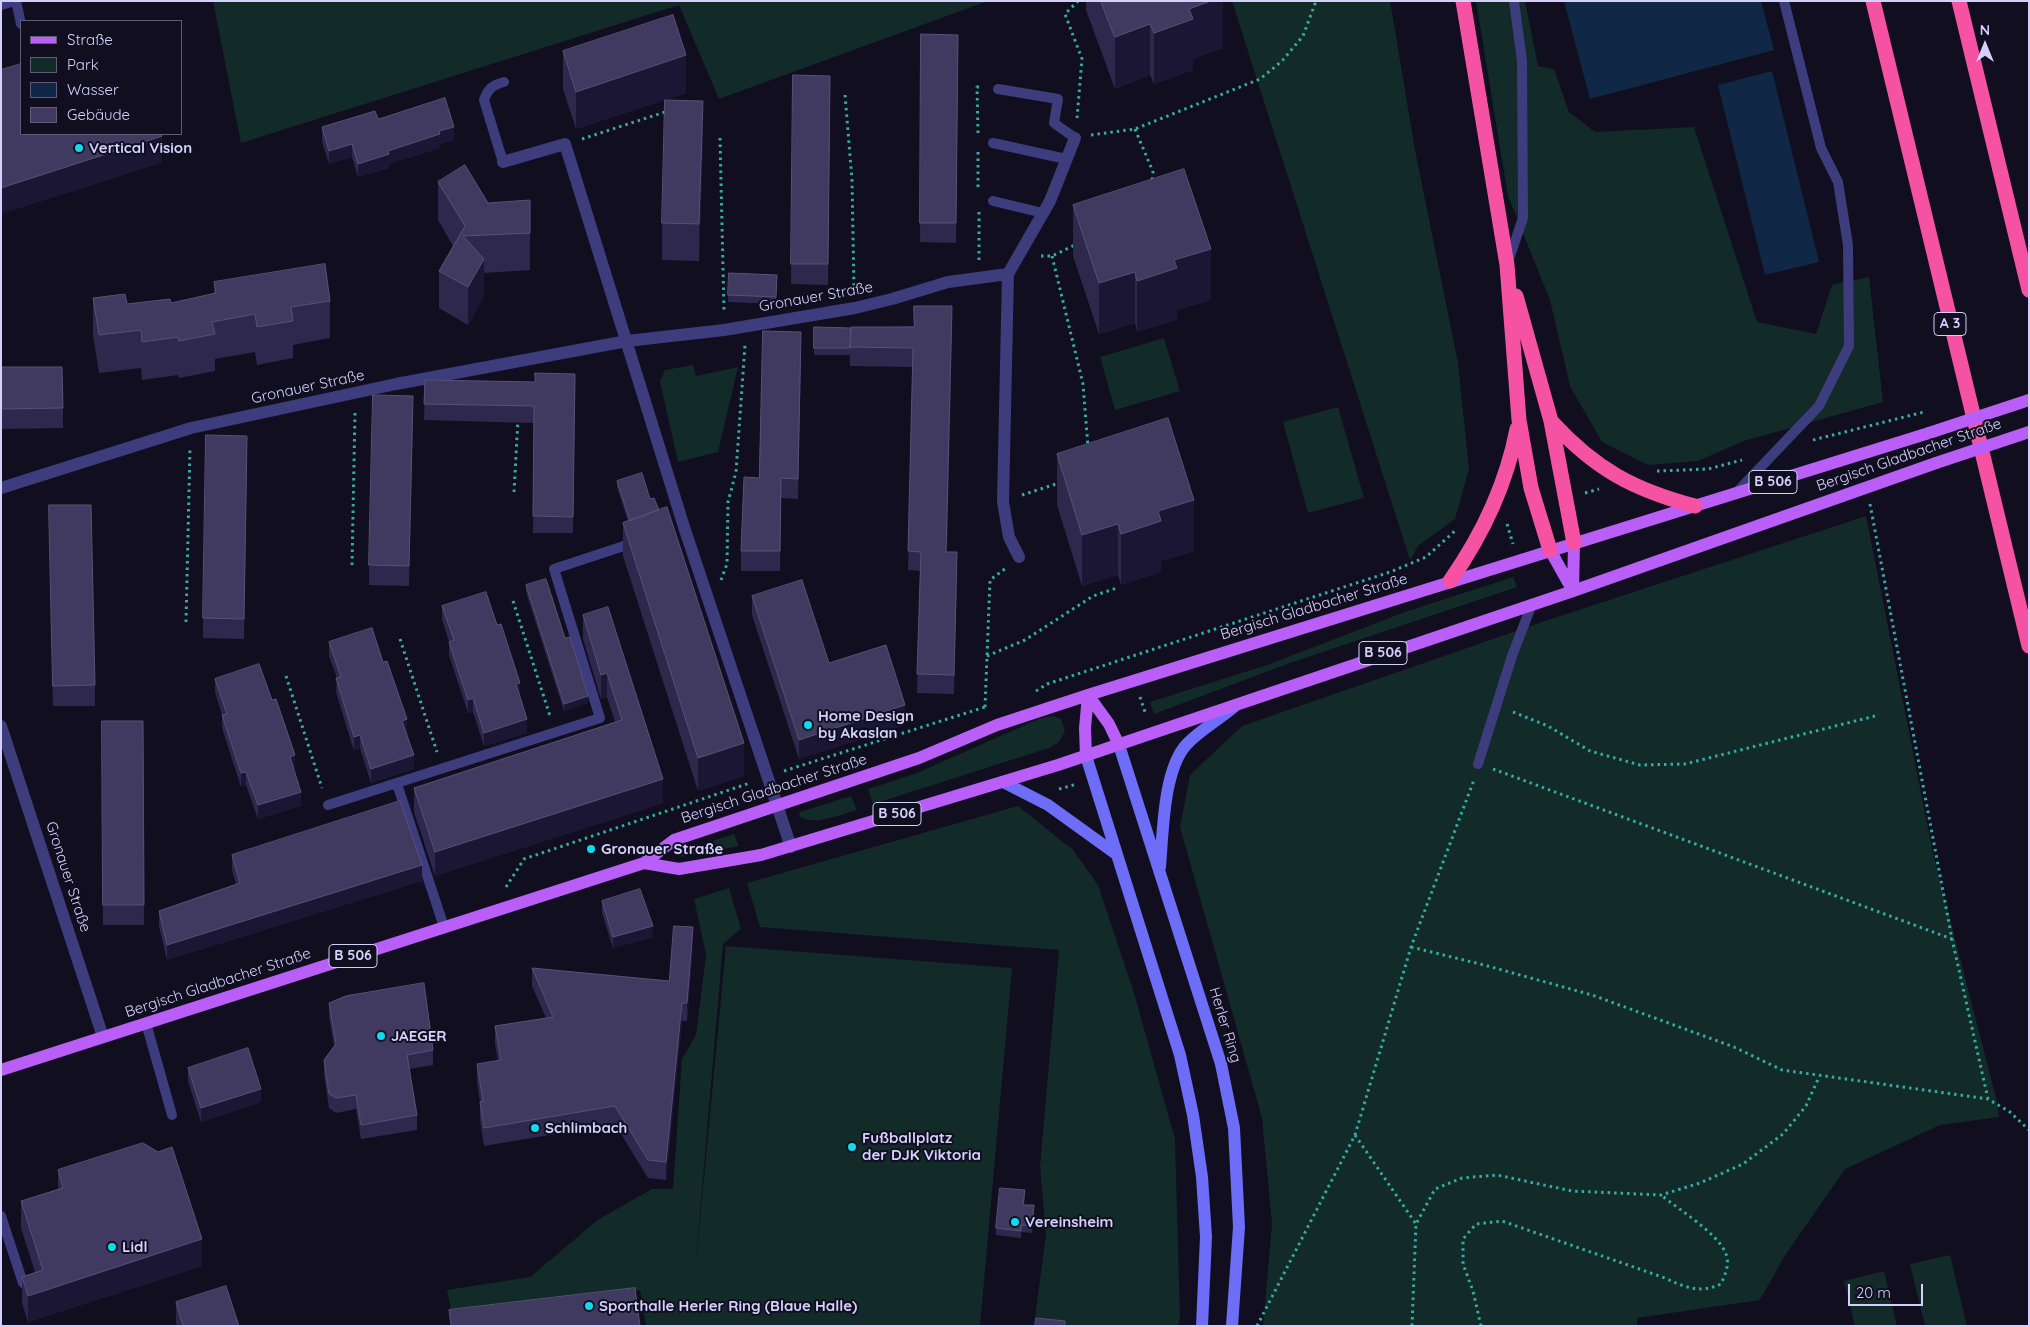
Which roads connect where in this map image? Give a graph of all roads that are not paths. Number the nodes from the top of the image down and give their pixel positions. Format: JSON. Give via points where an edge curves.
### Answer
{"nodes":[{"id":1,"x":11,"y":1,"type":"edge"},
{"id":2,"x":16,"y":1,"type":"edge"},
{"id":3,"x":1463,"y":1,"type":"edge"},
{"id":4,"x":1514,"y":1,"type":"edge"},
{"id":5,"x":1784,"y":1,"type":"edge"},
{"id":6,"x":1873,"y":1,"type":"edge"},
{"id":7,"x":1959,"y":1,"type":"edge"},
{"id":8,"x":1,"y":4,"type":"edge"},
{"id":9,"x":20,"y":20,"type":"edge"},
{"id":10,"x":504,"y":82,"type":"dead end"},
{"id":11,"x":998,"y":88,"type":"road end"},
{"id":12,"x":1075,"y":138,"type":"joint"},
{"id":13,"x":993,"y":144,"type":"dead end"},
{"id":14,"x":1066,"y":159,"type":"junction"},
{"id":15,"x":502,"y":162,"type":"joint"},
{"id":16,"x":993,"y":200,"type":"dead end"},
{"id":17,"x":1043,"y":213,"type":"junction"},
{"id":18,"x":1507,"y":265,"type":"junction"},
{"id":19,"x":1008,"y":274,"type":"junction"},
{"id":20,"x":2029,"y":290,"type":"edge"},
{"id":21,"x":627,"y":341,"type":"junction"},
{"id":22,"x":2029,"y":400,"type":"edge"},
{"id":23,"x":1519,"y":420,"type":"junction"},
{"id":24,"x":1551,"y":421,"type":"junction"},
{"id":25,"x":2029,"y":432,"type":"edge"},
{"id":26,"x":1,"y":488,"type":"edge"},
{"id":27,"x":1736,"y":493,"type":"junction"},
{"id":28,"x":1695,"y":506,"type":"junction"},
{"id":29,"x":647,"y":539,"type":"edge"},
{"id":30,"x":1574,"y":543,"type":"junction"},
{"id":31,"x":1550,"y":550,"type":"junction"},
{"id":32,"x":1019,"y":557,"type":"road end"},
{"id":33,"x":1450,"y":582,"type":"junction"},
{"id":34,"x":1573,"y":591,"type":"junction"},
{"id":35,"x":1532,"y":604,"type":"junction"},
{"id":36,"x":2029,"y":646,"type":"edge"},
{"id":37,"x":1088,"y":695,"type":"junction"},
{"id":38,"x":1235,"y":706,"type":"junction"},
{"id":39,"x":1,"y":726,"type":"edge"},
{"id":40,"x":1119,"y":745,"type":"junction"},
{"id":41,"x":1086,"y":756,"type":"junction"},
{"id":42,"x":1478,"y":764,"type":"road end"},
{"id":43,"x":1003,"y":782,"type":"junction"},
{"id":44,"x":397,"y":784,"type":"junction"},
{"id":45,"x":328,"y":805,"type":"road end"},
{"id":46,"x":777,"y":806,"type":"junction"},
{"id":47,"x":791,"y":847,"type":"junction"},
{"id":48,"x":1116,"y":854,"type":"junction"},
{"id":49,"x":644,"y":863,"type":"junction"},
{"id":50,"x":1160,"y":872,"type":"junction"},
{"id":51,"x":444,"y":927,"type":"junction"},
{"id":52,"x":146,"y":1023,"type":"junction"},
{"id":53,"x":103,"y":1037,"type":"junction"},
{"id":54,"x":1,"y":1070,"type":"edge"},
{"id":55,"x":172,"y":1115,"type":"dead end"},
{"id":56,"x":1,"y":1216,"type":"edge"},
{"id":57,"x":24,"y":1283,"type":"edge"},
{"id":58,"x":1202,"y":1326,"type":"edge"},
{"id":59,"x":1232,"y":1326,"type":"edge"}],
"edges":[{"from":1,"to":8,"type":"street"},
{"from":2,"to":9,"type":"lane"},
{"from":3,"to":18,"type":"highway"},
{"from":4,"to":18,"type":"lane","via":[[1522,61],[1523,218]]},
{"from":5,"to":27,"type":"lane","via":[[1821,148],[1838,182],[1848,245],[1849,346],[1819,406]]},
{"from":6,"to":36,"type":"highway","number":"A 3"},
{"from":7,"to":20,"type":"highway"},
{"from":10,"to":15,"type":"lane","via":[[494,84],[484,100]]},
{"from":11,"to":12,"type":"lane","via":[[1058,99],[1054,124]]},
{"from":12,"to":14,"type":"street"},
{"from":13,"to":14,"type":"lane"},
{"from":14,"to":17,"type":"street"},
{"from":15,"to":21,"type":"street","via":[[565,144]]},
{"from":16,"to":17,"type":"lane"},
{"from":17,"to":19,"type":"street"},
{"from":18,"to":23,"type":"highway"},
{"from":18,"to":24,"type":"highway"},
{"from":19,"to":21,"type":"street","name":"Gronauer Straße","via":[[948,282],[855,308],[724,330]]},
{"from":19,"to":32,"type":"street","via":[[1003,502],[1009,537]]},
{"from":21,"to":26,"type":"street","name":"Gronauer Straße","via":[[396,384],[191,428]]},
{"from":21,"to":46,"type":"street","via":[[680,528],[704,586]]},
{"from":22,"to":27,"type":"main road","name":"Bergisch Gladbacher Straße","number":"B 506","bridge":true},
{"from":23,"to":31,"type":"highway","via":[[1531,488]]},
{"from":23,"to":33,"type":"highway","via":[[1503,484],[1490,515]]},
{"from":24,"to":28,"type":"highway","via":[[1596,465],[1624,482]]},
{"from":24,"to":30,"type":"highway"},
{"from":25,"to":34,"type":"main road","name":"Bergisch Gladbacher Straße","number":"B 506","bridge":true,"via":[[1866,486]]},
{"from":27,"to":28,"type":"main road","name":"Bergisch Gladbacher Straße","number":"B 506"},
{"from":28,"to":30,"type":"main road","name":"Bergisch Gladbacher Straße","number":"B 506"},
{"from":29,"to":44,"type":"lane","via":[[554,569],[600,718]]},
{"from":30,"to":31,"type":"main road","name":"Bergisch Gladbacher Straße","number":"B 506"},
{"from":30,"to":34,"type":"main road"},
{"from":31,"to":33,"type":"main road","name":"Bergisch Gladbacher Straße","number":"B 506"},
{"from":31,"to":34,"type":"main road"},
{"from":33,"to":37,"type":"main road","name":"Bergisch Gladbacher Straße","number":"B 506"},
{"from":34,"to":35,"type":"main road","name":"Bergisch Gladbacher Straße","number":"B 506"},
{"from":35,"to":38,"type":"main road","name":"Bergisch Gladbacher Straße","number":"B 506"},
{"from":35,"to":42,"type":"lane"},
{"from":37,"to":40,"type":"main road"},
{"from":37,"to":41,"type":"main road"},
{"from":37,"to":46,"type":"main road","name":"Bergisch Gladbacher Straße","number":"B 506","via":[[997,725],[919,758]]},
{"from":38,"to":40,"type":"main road","name":"Bergisch Gladbacher Straße","number":"B 506"},
{"from":38,"to":50,"type":"main road","via":[[1186,745],[1175,766],[1166,806]]},
{"from":39,"to":53,"type":"street","name":"Gronauer Straße"},
{"from":40,"to":41,"type":"main road","name":"Bergisch Gladbacher Straße","number":"B 506"},
{"from":40,"to":50,"type":"main road","name":"Herler Ring"},
{"from":41,"to":43,"type":"main road","name":"Bergisch Gladbacher Straße","number":"B 506"},
{"from":41,"to":48,"type":"main road"},
{"from":43,"to":47,"type":"main road","name":"Bergisch Gladbacher Straße","number":"B 506"},
{"from":43,"to":48,"type":"main road","via":[[1048,805]]},
{"from":44,"to":45,"type":"lane"},
{"from":44,"to":51,"type":"lane"},
{"from":46,"to":47,"type":"street"},
{"from":46,"to":49,"type":"main road","name":"Bergisch Gladbacher Straße","number":"B 506","via":[[674,840]]},
{"from":47,"to":49,"type":"main road","name":"Bergisch Gladbacher Straße","number":"B 506","via":[[707,866],[679,869]]},
{"from":48,"to":58,"type":"main road","via":[[1180,1055],[1193,1115],[1206,1237]]},
{"from":49,"to":51,"type":"main road","name":"Bergisch Gladbacher Straße","number":"B 506"},
{"from":50,"to":59,"type":"main road","name":"Herler Ring","via":[[1220,1064],[1234,1128],[1239,1227]]},
{"from":51,"to":52,"type":"main road","name":"Bergisch Gladbacher Straße","number":"B 506"},
{"from":52,"to":53,"type":"main road","name":"Bergisch Gladbacher Straße","number":"B 506"},
{"from":52,"to":55,"type":"lane"},
{"from":53,"to":54,"type":"main road","name":"Bergisch Gladbacher Straße","number":"B 506"},
{"from":56,"to":57,"type":"lane"}]}
